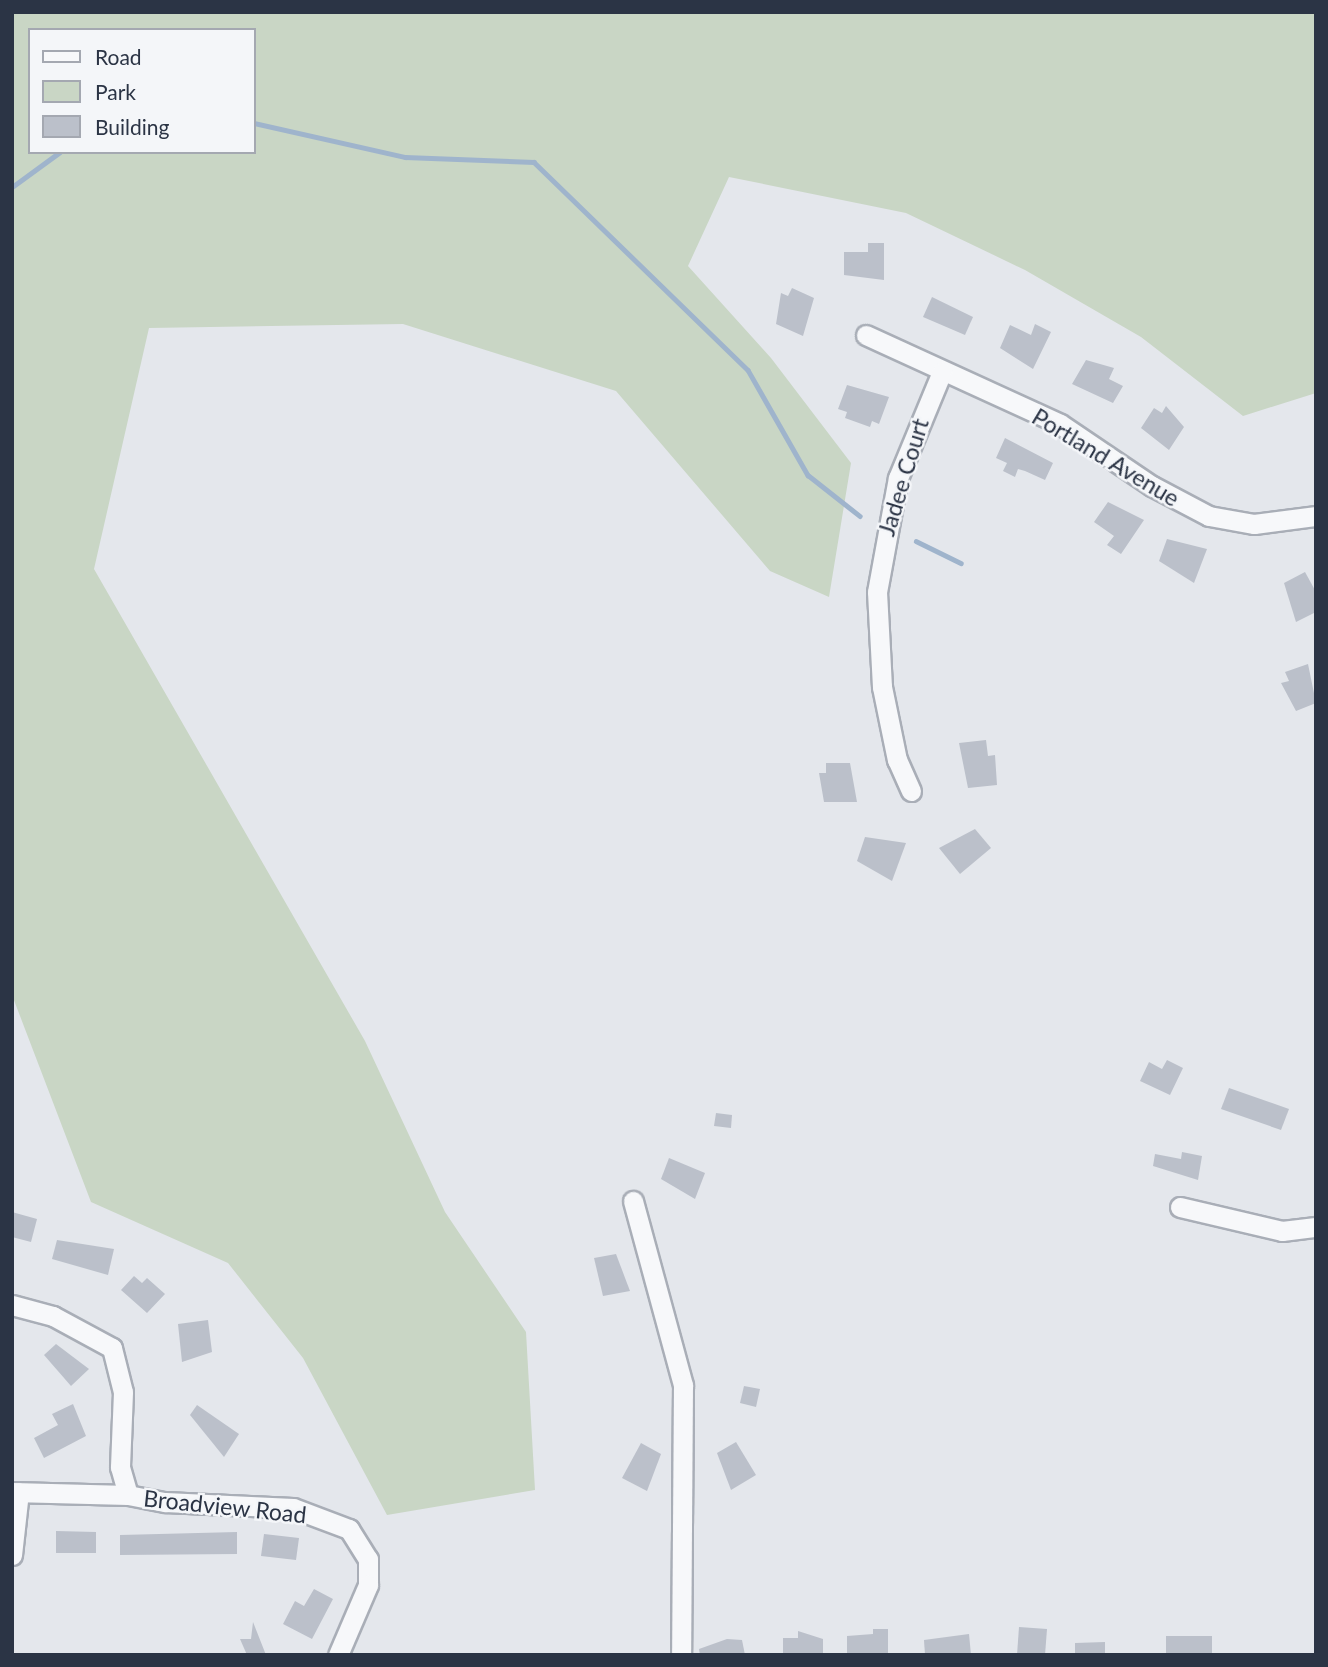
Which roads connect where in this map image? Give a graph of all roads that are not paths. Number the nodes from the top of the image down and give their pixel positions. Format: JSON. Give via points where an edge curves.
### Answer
{"nodes":[{"id":1,"x":866,"y":335,"type":"dead end"},
{"id":2,"x":942,"y":372,"type":"junction"},
{"id":3,"x":1316,"y":516,"type":"edge"},
{"id":4,"x":911,"y":791,"type":"dead end"},
{"id":5,"x":633,"y":1201,"type":"dead end"},
{"id":6,"x":1180,"y":1206,"type":"dead end"},
{"id":7,"x":1316,"y":1227,"type":"edge"},
{"id":8,"x":13,"y":1304,"type":"edge"},
{"id":9,"x":16,"y":1492,"type":"edge"},
{"id":10,"x":128,"y":1494,"type":"junction"},
{"id":11,"x":12,"y":1555,"type":"edge"},
{"id":12,"x":338,"y":1655,"type":"edge"},
{"id":13,"x":681,"y":1655,"type":"edge"}],
"edges":[{"from":1,"to":2,"type":"street","name":"Portland Avenue"},
{"from":2,"to":3,"type":"street","name":"Portland Avenue","via":[[1060,424],[1152,486],[1209,516],[1254,524]]},
{"from":2,"to":4,"type":"street","name":"Jadee Court","via":[[898,478],[877,592],[882,687],[897,760]]},
{"from":5,"to":13,"type":"street","via":[[683,1385]]},
{"from":6,"to":7,"type":"street","via":[[1282,1231]]},
{"from":8,"to":10,"type":"street","name":"Broadview Road","via":[[87,1331],[112,1348],[123,1392],[120,1467]]},
{"from":9,"to":10,"type":"street","name":"Broadview Road"},
{"from":9,"to":11,"type":"street"},
{"from":10,"to":12,"type":"street","name":"Broadview Road","via":[[165,1502],[293,1508],[349,1529],[368,1559],[368,1584]]}]}
